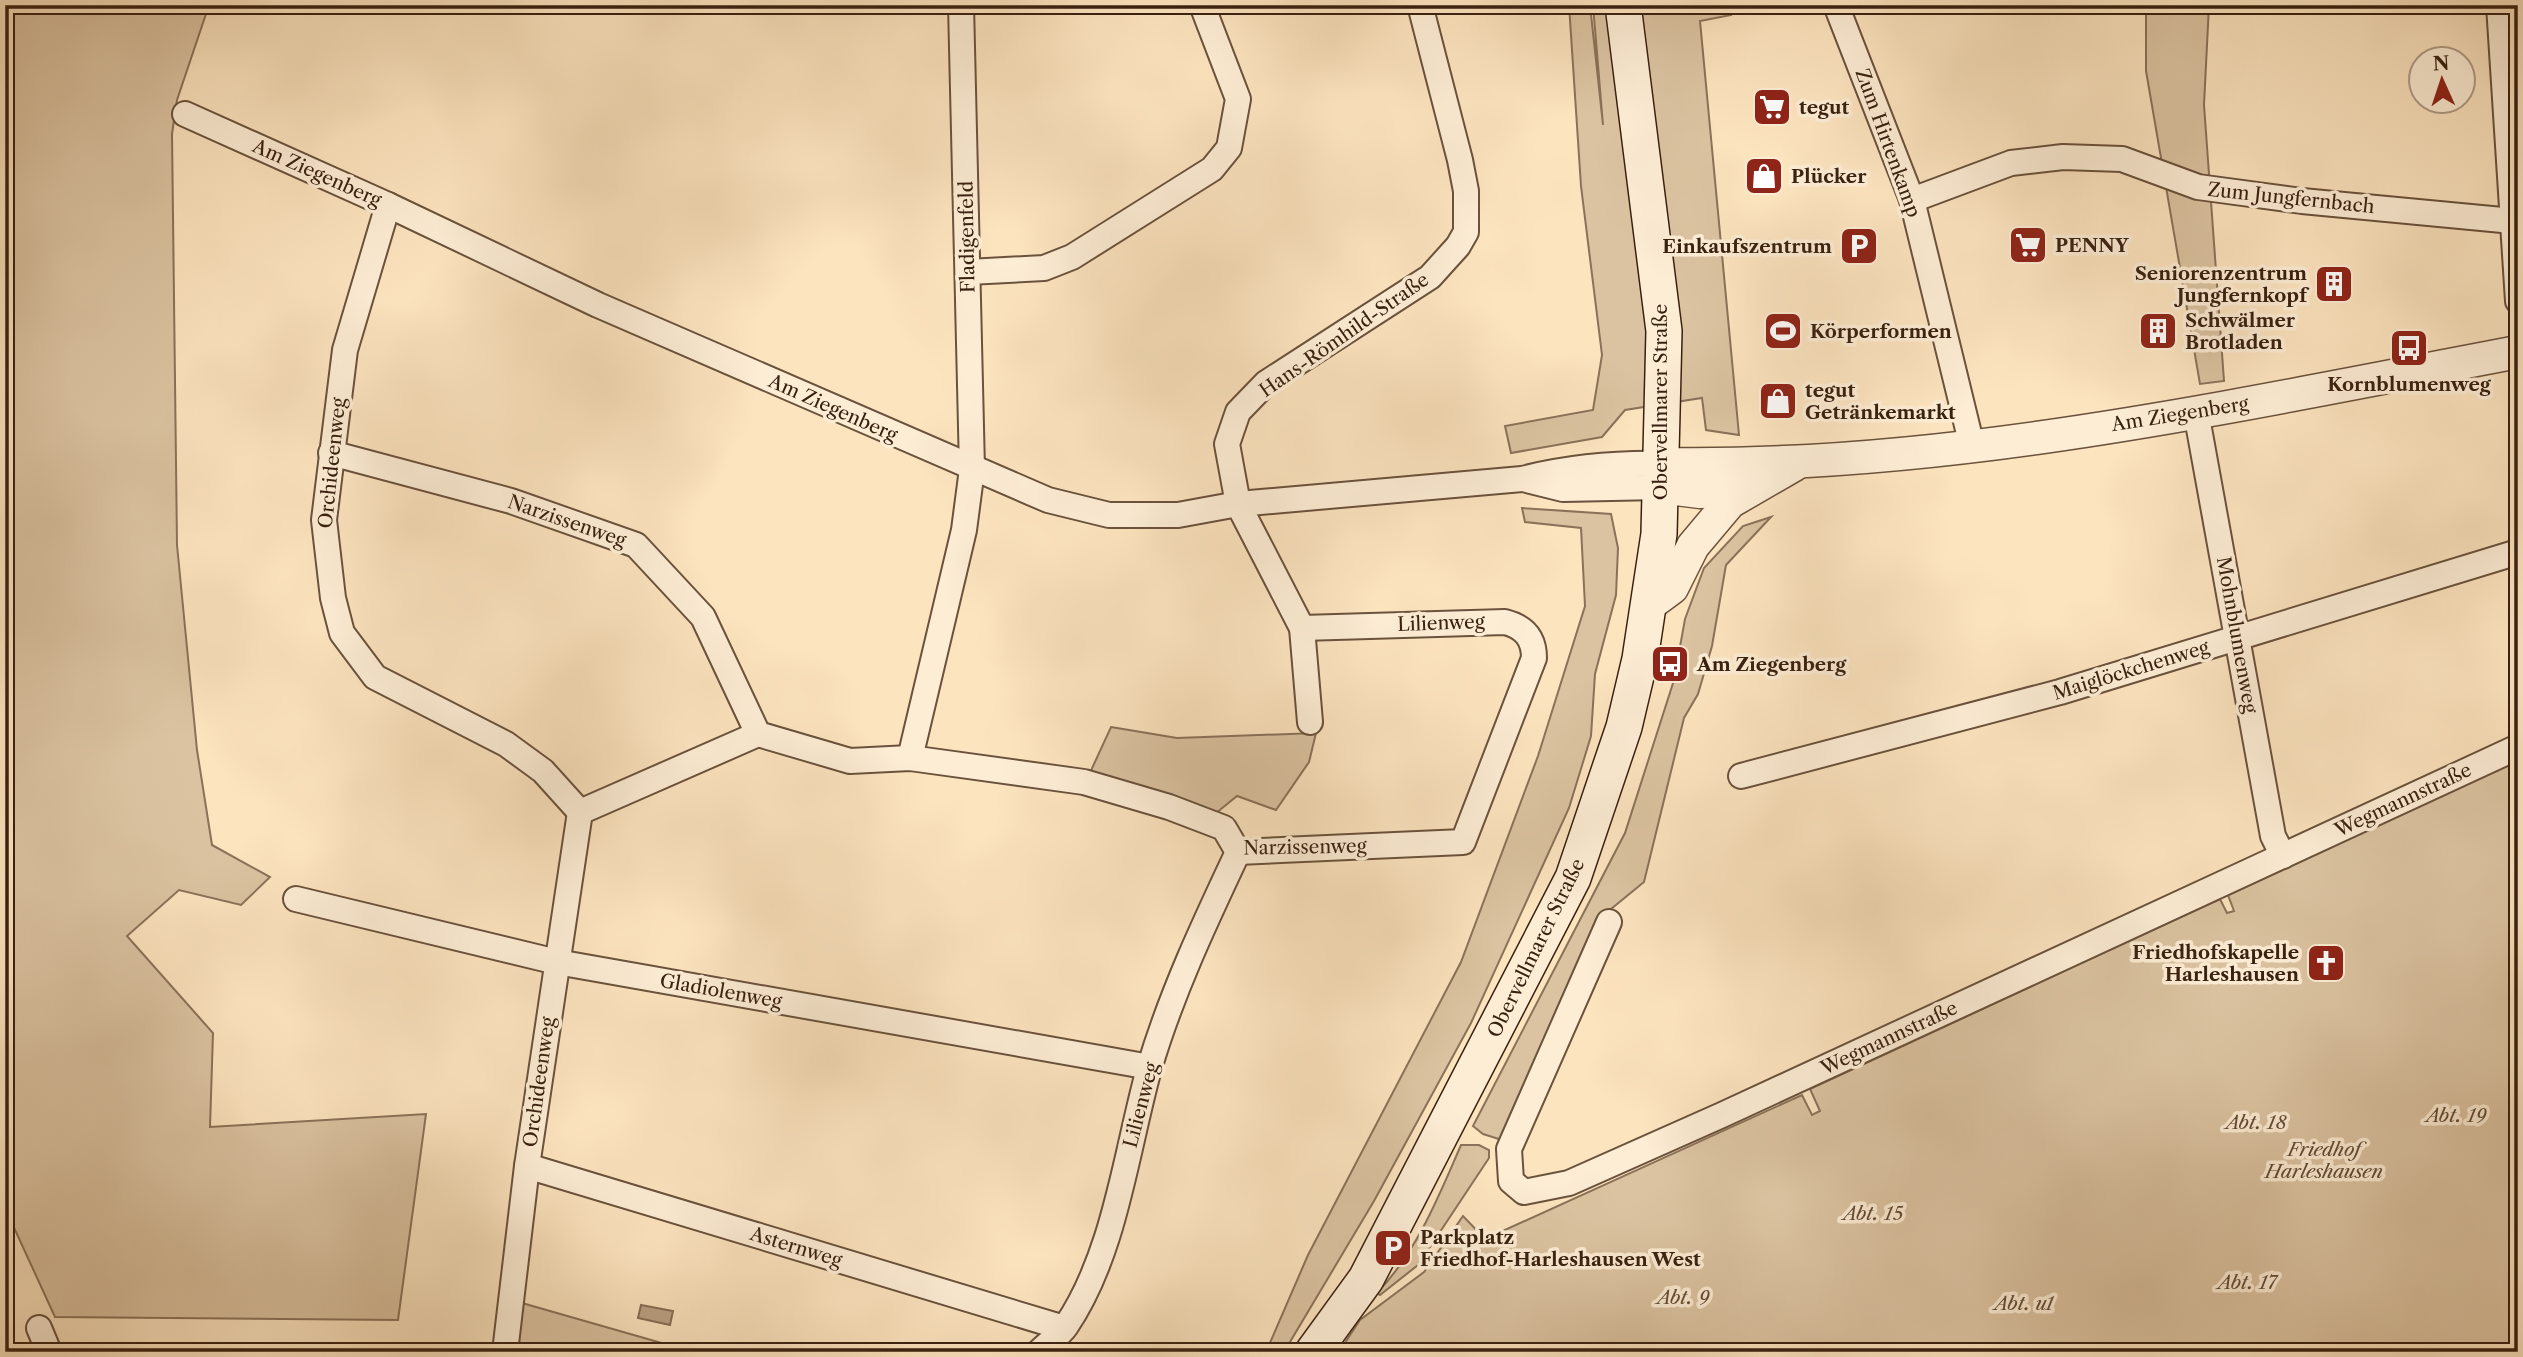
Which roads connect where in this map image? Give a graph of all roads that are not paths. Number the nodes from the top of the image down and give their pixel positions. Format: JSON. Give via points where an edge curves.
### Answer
{"nodes":[{"id":1,"x":961,"y":5,"type":"edge"},
{"id":2,"x":1202,"y":5,"type":"edge"},
{"id":3,"x":1420,"y":5,"type":"edge"},
{"id":4,"x":1623,"y":5,"type":"edge"},
{"id":5,"x":1836,"y":5,"type":"edge"},
{"id":6,"x":2499,"y":5,"type":"edge"},
{"id":7,"x":185,"y":114,"type":"dead end"},
{"id":8,"x":1912,"y":200,"type":"junction"},
{"id":9,"x":388,"y":205,"type":"junction"},
{"id":10,"x":2513,"y":221,"type":"junction"},
{"id":11,"x":968,"y":272,"type":"junction"},
{"id":12,"x":2518,"y":301,"type":"edge"},
{"id":13,"x":2518,"y":352,"type":"edge"},
{"id":14,"x":2196,"y":412,"type":"junction"},
{"id":15,"x":1972,"y":446,"type":"junction"},
{"id":16,"x":331,"y":453,"type":"junction"},
{"id":17,"x":1798,"y":463,"type":"junction"},
{"id":18,"x":972,"y":469,"type":"junction"},
{"id":19,"x":1661,"y":475,"type":"junction"},
{"id":20,"x":1750,"y":490,"type":"junction"},
{"id":21,"x":1238,"y":504,"type":"junction"},
{"id":22,"x":2518,"y":552,"type":"edge"},
{"id":23,"x":1649,"y":605,"type":"junction"},
{"id":24,"x":1302,"y":628,"type":"junction"},
{"id":25,"x":2237,"y":637,"type":"junction"},
{"id":26,"x":1531,"y":639,"type":"joint"},
{"id":27,"x":1310,"y":722,"type":"dead end"},
{"id":28,"x":758,"y":734,"type":"junction"},
{"id":29,"x":2518,"y":747,"type":"edge"},
{"id":30,"x":910,"y":758,"type":"junction"},
{"id":31,"x":1741,"y":776,"type":"dead end"},
{"id":32,"x":580,"y":812,"type":"junction"},
{"id":33,"x":1238,"y":852,"type":"junction"},
{"id":34,"x":2283,"y":856,"type":"junction"},
{"id":35,"x":296,"y":900,"type":"dead end"},
{"id":36,"x":1609,"y":922,"type":"dead end"},
{"id":37,"x":557,"y":962,"type":"junction"},
{"id":38,"x":1150,"y":1067,"type":"junction"},
{"id":39,"x":527,"y":1166,"type":"junction"},
{"id":40,"x":39,"y":1328,"type":"dead end"},
{"id":41,"x":1064,"y":1328,"type":"junction"},
{"id":42,"x":49,"y":1352,"type":"edge"},
{"id":43,"x":505,"y":1352,"type":"edge"},
{"id":44,"x":1039,"y":1352,"type":"edge"},
{"id":45,"x":1313,"y":1352,"type":"edge"}],
"edges":[{"from":1,"to":11,"type":"street","name":"Fladigenfeld"},
{"from":2,"to":11,"type":"street","via":[[1238,99],[1229,148],[1212,169],[1072,257],[1044,268]]},
{"from":3,"to":21,"type":"street","name":"Hans-Römhild-Straße","via":[[1461,160],[1466,232],[1430,277],[1266,383],[1238,412],[1227,444]]},
{"from":4,"to":19,"type":"main road","name":"Obervellmarer Straße","via":[[1664,331]]},
{"from":5,"to":8,"type":"street","name":"Zum Hirtenkamp"},
{"from":6,"to":10,"type":"street"},
{"from":7,"to":9,"type":"street","name":"Am Ziegenberg"},
{"from":8,"to":10,"type":"street","name":"Zum Jungfernbach","via":[[2011,163],[2063,157],[2122,159],[2198,187]]},
{"from":8,"to":15,"type":"street","name":"Zum Hirtenkamp"},
{"from":9,"to":16,"type":"street","name":"Orchideenweg","via":[[345,351]]},
{"from":9,"to":18,"type":"street","name":"Am Ziegenberg","via":[[598,305]]},
{"from":10,"to":12,"type":"street"},
{"from":11,"to":18,"type":"street","name":"Fladigenfeld"},
{"from":13,"to":14,"type":"street","name":"Am Ziegenberg"},
{"from":14,"to":15,"type":"street","name":"Am Ziegenberg"},
{"from":14,"to":25,"type":"street","name":"Mohnblumenweg"},
{"from":15,"to":17,"type":"street","name":"Am Ziegenberg"},
{"from":16,"to":28,"type":"street","name":"Narzissenweg","via":[[511,501],[636,545],[703,617]]},
{"from":16,"to":32,"type":"street","name":"Orchideenweg","via":[[324,520],[331,588],[342,633],[375,677],[506,744],[543,771]]},
{"from":17,"to":19,"type":"street","name":"Am Ziegenberg"},
{"from":17,"to":20,"type":"street"},
{"from":18,"to":21,"type":"street","name":"Am Ziegenberg","via":[[1048,500],[1109,515],[1178,515]]},
{"from":18,"to":30,"type":"street","via":[[964,530]]},
{"from":19,"to":20,"type":"street","via":[[1700,492]]},
{"from":19,"to":21,"type":"street","name":"Am Ziegenberg","via":[[1612,463],[1565,468],[1522,480]]},
{"from":19,"to":23,"type":"main road","name":"Obervellmarer Straße"},
{"from":20,"to":23,"type":"street","via":[[1730,502],[1693,545],[1672,588]]},
{"from":21,"to":24,"type":"street"},
{"from":22,"to":25,"type":"street","name":"Maiglöckchenweg"},
{"from":23,"to":45,"type":"main road","name":"Obervellmarer Straße","via":[[1624,727],[1573,878],[1366,1279]]},
{"from":24,"to":26,"type":"street","name":"Lilienweg","via":[[1492,621],[1516,625]]},
{"from":24,"to":27,"type":"street"},
{"from":25,"to":31,"type":"street","name":"Maiglöckchenweg","via":[[2060,692]]},
{"from":25,"to":34,"type":"street","name":"Mohnblumenweg","via":[[2273,836]]},
{"from":26,"to":33,"type":"street","name":"Narzissenweg","via":[[1534,658],[1463,842]]},
{"from":28,"to":30,"type":"street","name":"Narzissenweg","via":[[850,761]]},
{"from":28,"to":32,"type":"street"},
{"from":29,"to":34,"type":"street","name":"Wegmannstraße"},
{"from":30,"to":33,"type":"street","name":"Narzissenweg","via":[[1084,782],[1224,828]]},
{"from":32,"to":37,"type":"street","name":"Orchideenweg"},
{"from":33,"to":38,"type":"street","name":"Lilienweg","via":[[1198,937]]},
{"from":34,"to":36,"type":"street","name":"Wegmannstraße","via":[[1569,1184],[1524,1192],[1511,1181],[1509,1149]]},
{"from":35,"to":37,"type":"street","name":"Gladiolenweg"},
{"from":37,"to":38,"type":"street","name":"Gladiolenweg"},
{"from":37,"to":39,"type":"street","name":"Orchideenweg"},
{"from":38,"to":41,"type":"street","name":"Lilienweg","via":[[1090,1283]]},
{"from":39,"to":41,"type":"street","name":"Asternweg"},
{"from":39,"to":43,"type":"street","name":"Orchideenweg"},
{"from":40,"to":42,"type":"street"},
{"from":41,"to":44,"type":"street","name":"Lilienweg"}]}
